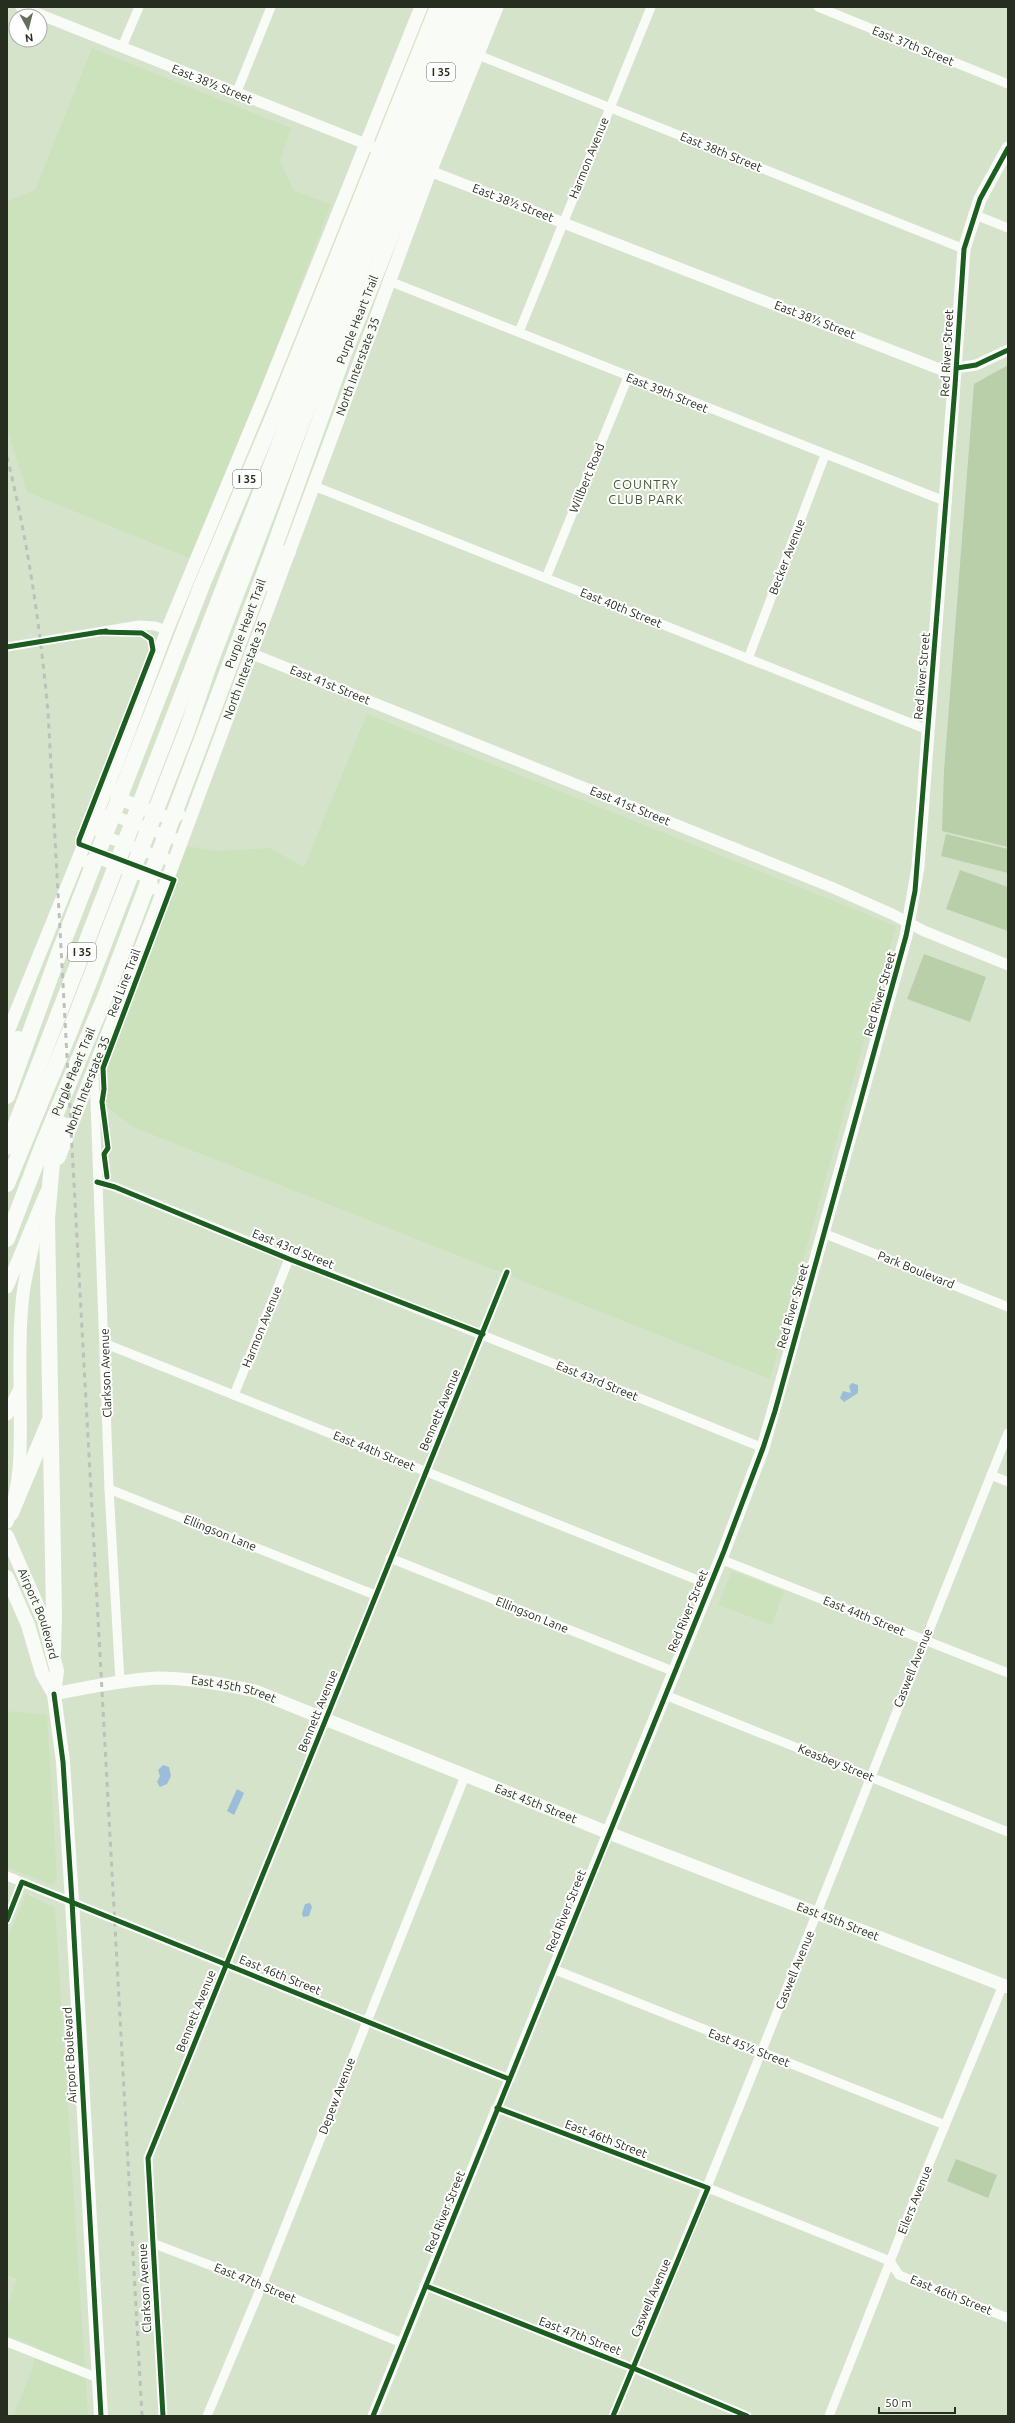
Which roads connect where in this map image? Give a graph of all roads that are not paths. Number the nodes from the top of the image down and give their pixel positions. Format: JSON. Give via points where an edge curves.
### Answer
{"nodes":[{"id":1,"x":21,"y":7,"type":"edge"},
{"id":2,"x":139,"y":7,"type":"edge"},
{"id":3,"x":271,"y":7,"type":"edge"},
{"id":4,"x":421,"y":7,"type":"edge"},
{"id":5,"x":438,"y":7,"type":"edge"},
{"id":6,"x":454,"y":7,"type":"edge"},
{"id":7,"x":467,"y":7,"type":"edge"},
{"id":8,"x":482,"y":7,"type":"edge"},
{"id":9,"x":497,"y":7,"type":"edge"},
{"id":10,"x":651,"y":7,"type":"edge"},
{"id":11,"x":818,"y":7,"type":"edge"},
{"id":12,"x":122,"y":47,"type":"junction"},
{"id":13,"x":478,"y":55,"type":"junction"},
{"id":14,"x":1008,"y":84,"type":"edge"},
{"id":15,"x":236,"y":94,"type":"junction"},
{"id":16,"x":609,"y":108,"type":"junction"},
{"id":17,"x":371,"y":146,"type":"junction"},
{"id":18,"x":1008,"y":148,"type":"edge"},
{"id":19,"x":427,"y":170,"type":"junction"},
{"id":20,"x":974,"y":214,"type":"junction"},
{"id":21,"x":563,"y":222,"type":"junction"},
{"id":22,"x":1008,"y":228,"type":"edge"},
{"id":23,"x":964,"y":249,"type":"junction"},
{"id":24,"x":389,"y":281,"type":"junction"},
{"id":25,"x":519,"y":332,"type":"junction"},
{"id":26,"x":1008,"y":350,"type":"edge"},
{"id":27,"x":957,"y":368,"type":"junction"},
{"id":28,"x":628,"y":377,"type":"junction"},
{"id":29,"x":825,"y":455,"type":"junction"},
{"id":30,"x":314,"y":486,"type":"junction"},
{"id":31,"x":946,"y":502,"type":"junction"},
{"id":32,"x":288,"y":552,"type":"junction"},
{"id":33,"x":546,"y":578,"type":"junction"},
{"id":34,"x":167,"y":630,"type":"junction"},
{"id":35,"x":7,"y":647,"type":"edge"},
{"id":36,"x":250,"y":653,"type":"junction"},
{"id":37,"x":748,"y":659,"type":"junction"},
{"id":38,"x":187,"y":730,"type":"junction"},
{"id":39,"x":928,"y":730,"type":"junction"},
{"id":40,"x":116,"y":766,"type":"junction"},
{"id":41,"x":198,"y":796,"type":"junction"},
{"id":42,"x":94,"y":819,"type":"junction"},
{"id":43,"x":181,"y":841,"type":"junction"},
{"id":44,"x":174,"y":862,"type":"junction"},
{"id":45,"x":73,"y":872,"type":"junction"},
{"id":46,"x":158,"y":905,"type":"junction"},
{"id":47,"x":909,"y":923,"type":"junction"},
{"id":48,"x":59,"y":953,"type":"junction"},
{"id":49,"x":1008,"y":965,"type":"edge"},
{"id":50,"x":105,"y":997,"type":"junction"},
{"id":51,"x":7,"y":1034,"type":"edge"},
{"id":52,"x":7,"y":1061,"type":"edge"},
{"id":53,"x":94,"y":1063,"type":"junction"},
{"id":54,"x":7,"y":1096,"type":"edge"},
{"id":55,"x":7,"y":1147,"type":"edge"},
{"id":56,"x":97,"y":1182,"type":"junction"},
{"id":57,"x":7,"y":1184,"type":"edge"},
{"id":58,"x":40,"y":1208,"type":"junction"},
{"id":59,"x":823,"y":1233,"type":"junction"},
{"id":60,"x":7,"y":1239,"type":"edge"},
{"id":61,"x":289,"y":1259,"type":"junction"},
{"id":62,"x":507,"y":1272,"type":"dead end"},
{"id":63,"x":7,"y":1287,"type":"edge"},
{"id":64,"x":1008,"y":1307,"type":"edge"},
{"id":65,"x":483,"y":1334,"type":"junction"},
{"id":66,"x":106,"y":1344,"type":"junction"},
{"id":67,"x":20,"y":1390,"type":"junction"},
{"id":68,"x":234,"y":1395,"type":"junction"},
{"id":69,"x":7,"y":1414,"type":"edge"},
{"id":70,"x":51,"y":1417,"type":"junction"},
{"id":71,"x":1008,"y":1433,"type":"edge"},
{"id":72,"x":763,"y":1448,"type":"junction"},
{"id":73,"x":425,"y":1471,"type":"junction"},
{"id":74,"x":991,"y":1475,"type":"junction"},
{"id":75,"x":1008,"y":1482,"type":"edge"},
{"id":76,"x":109,"y":1489,"type":"junction"},
{"id":77,"x":9,"y":1517,"type":"edge"},
{"id":78,"x":7,"y":1536,"type":"edge"},
{"id":79,"x":390,"y":1558,"type":"junction"},
{"id":80,"x":720,"y":1559,"type":"junction"},
{"id":81,"x":7,"y":1577,"type":"edge"},
{"id":82,"x":710,"y":1585,"type":"junction"},
{"id":83,"x":375,"y":1595,"type":"junction"},
{"id":84,"x":7,"y":1598,"type":"edge"},
{"id":85,"x":21,"y":1608,"type":"junction"},
{"id":86,"x":925,"y":1640,"type":"junction"},
{"id":87,"x":53,"y":1652,"type":"junction"},
{"id":88,"x":675,"y":1672,"type":"junction"},
{"id":89,"x":1008,"y":1673,"type":"edge"},
{"id":90,"x":120,"y":1682,"type":"junction"},
{"id":91,"x":54,"y":1694,"type":"junction"},
{"id":92,"x":665,"y":1695,"type":"junction"},
{"id":93,"x":325,"y":1720,"type":"junction"},
{"id":94,"x":465,"y":1776,"type":"junction"},
{"id":95,"x":869,"y":1777,"type":"junction"},
{"id":96,"x":1008,"y":1832,"type":"edge"},
{"id":97,"x":608,"y":1833,"type":"junction"},
{"id":98,"x":7,"y":1876,"type":"edge"},
{"id":99,"x":22,"y":1882,"type":"junction"},
{"id":100,"x":72,"y":1902,"type":"junction"},
{"id":101,"x":818,"y":1913,"type":"junction"},
{"id":102,"x":7,"y":1920,"type":"edge"},
{"id":103,"x":226,"y":1964,"type":"junction"},
{"id":104,"x":553,"y":1969,"type":"junction"},
{"id":105,"x":1005,"y":1986,"type":"edge"},
{"id":106,"x":366,"y":2021,"type":"junction"},
{"id":107,"x":762,"y":2052,"type":"junction"},
{"id":108,"x":509,"y":2079,"type":"junction"},
{"id":109,"x":497,"y":2108,"type":"junction"},
{"id":110,"x":945,"y":2125,"type":"junction"},
{"id":111,"x":148,"y":2158,"type":"joint"},
{"id":112,"x":708,"y":2188,"type":"junction"},
{"id":113,"x":152,"y":2243,"type":"junction"},
{"id":114,"x":890,"y":2261,"type":"junction"},
{"id":115,"x":262,"y":2285,"type":"junction"},
{"id":116,"x":426,"y":2286,"type":"junction"},
{"id":117,"x":1008,"y":2318,"type":"edge"},
{"id":118,"x":7,"y":2342,"type":"edge"},
{"id":119,"x":402,"y":2343,"type":"junction"},
{"id":120,"x":633,"y":2368,"type":"junction"},
{"id":121,"x":98,"y":2378,"type":"junction"},
{"id":122,"x":100,"y":2416,"type":"edge"},
{"id":123,"x":163,"y":2416,"type":"edge"},
{"id":124,"x":207,"y":2416,"type":"edge"},
{"id":125,"x":373,"y":2416,"type":"edge"},
{"id":126,"x":613,"y":2416,"type":"edge"},
{"id":127,"x":747,"y":2416,"type":"edge"},
{"id":128,"x":829,"y":2416,"type":"edge"}],
"edges":[{"from":1,"to":12,"type":"street","name":"East 38½ Street"},
{"from":2,"to":12,"type":"street"},
{"from":3,"to":15,"type":"street"},
{"from":4,"to":17,"type":"main road"},
{"from":5,"to":48,"type":"highway","number":"I 35","via":[[272,420],[202,585]]},
{"from":6,"to":55,"type":"highway","number":"I 35","via":[[345,275]]},
{"from":7,"to":38,"type":"highway","name":"Purple Heart Trail","number":"I 35","via":[[360,270],[211,658]]},
{"from":8,"to":50,"type":"highway","name":"Purple Heart Trail","number":"I 35","via":[[344,353],[271,556]]},
{"from":9,"to":13,"type":"main road","name":"North Interstate 35"},
{"from":10,"to":16,"type":"street","name":"Harmon Avenue"},
{"from":11,"to":14,"type":"street","name":"East 37th Street"},
{"from":12,"to":15,"type":"street","name":"East 38½ Street"},
{"from":13,"to":16,"type":"street","name":"East 38th Street"},
{"from":13,"to":19,"type":"main road","name":"North Interstate 35"},
{"from":15,"to":17,"type":"street","name":"East 38½ Street"},
{"from":16,"to":21,"type":"street","name":"Harmon Avenue"},
{"from":16,"to":23,"type":"street","name":"East 38th Street"},
{"from":17,"to":19,"type":"street","name":"East 38½ Street"},
{"from":17,"to":34,"type":"main road"},
{"from":18,"to":20,"type":"main road","name":"Red River Street","via":[[989,180]]},
{"from":19,"to":21,"type":"street","name":"East 38½ Street"},
{"from":19,"to":24,"type":"main road","name":"North Interstate 35"},
{"from":20,"to":22,"type":"street"},
{"from":20,"to":23,"type":"main road","name":"Red River Street"},
{"from":21,"to":25,"type":"street","name":"Harmon Avenue"},
{"from":21,"to":27,"type":"street","name":"East 38½ Street","via":[[942,370]]},
{"from":23,"to":27,"type":"main road","name":"Red River Street"},
{"from":24,"to":25,"type":"street","name":"East 39th Street"},
{"from":24,"to":30,"type":"main road","name":"North Interstate 35"},
{"from":25,"to":28,"type":"street","name":"East 39th Street"},
{"from":26,"to":27,"type":"street","name":"East 38½ Street","via":[[976,365]]},
{"from":27,"to":31,"type":"main road","name":"Red River Street"},
{"from":28,"to":29,"type":"street","name":"East 39th Street"},
{"from":28,"to":33,"type":"street","name":"Willbert Road"},
{"from":29,"to":31,"type":"street","name":"East 39th Street"},
{"from":29,"to":37,"type":"street","name":"Becker Avenue"},
{"from":30,"to":32,"type":"main road","name":"North Interstate 35"},
{"from":30,"to":33,"type":"street","name":"East 40th Street"},
{"from":31,"to":39,"type":"main road","name":"Red River Street"},
{"from":32,"to":36,"type":"main road","name":"North Interstate 35"},
{"from":32,"to":38,"type":"highway","via":[[224,654]]},
{"from":33,"to":37,"type":"street","name":"East 40th Street"},
{"from":34,"to":35,"type":"street","via":[[139,625]]},
{"from":34,"to":40,"type":"main road"},
{"from":36,"to":41,"type":"main road","name":"North Interstate 35"},
{"from":36,"to":47,"type":"street","name":"East 41st Street","via":[[817,882]]},
{"from":37,"to":39,"type":"street","name":"East 40th Street"},
{"from":38,"to":57,"type":"highway","name":"Purple Heart Trail","number":"I 35","via":[[72,1026]]},
{"from":39,"to":47,"type":"main road","name":"Red River Street","via":[[918,867]]},
{"from":40,"to":41,"type":"main road","via":[[114,788],[120,800],[170,819],[183,811]]},
{"from":40,"to":42,"type":"main road"},
{"from":41,"to":43,"type":"main road","name":"North Interstate 35"},
{"from":42,"to":43,"type":"street","via":[[109,814]]},
{"from":42,"to":44,"type":"street","via":[[101,835]]},
{"from":42,"to":45,"type":"main road"},
{"from":43,"to":44,"type":"main road","name":"North Interstate 35"},
{"from":44,"to":46,"type":"main road","name":"North Interstate 35"},
{"from":45,"to":46,"type":"main road","via":[[88,861],[102,859],[146,876],[152,885]]},
{"from":45,"to":51,"type":"main road"},
{"from":46,"to":53,"type":"main road","name":"North Interstate 35"},
{"from":47,"to":49,"type":"street","name":"East 41st Street"},
{"from":47,"to":59,"type":"main road","name":"Red River Street"},
{"from":48,"to":52,"type":"highway"},
{"from":48,"to":54,"type":"highway","number":"I 35"},
{"from":50,"to":60,"type":"highway","name":"Purple Heart Trail","number":"I 35","via":[[44,1142]]},
{"from":50,"to":70,"type":"highway","via":[[62,1124],[52,1164],[47,1219]]},
{"from":53,"to":56,"type":"street","name":"Clarkson Avenue"},
{"from":53,"to":58,"type":"main road","name":"North Interstate 35"},
{"from":56,"to":61,"type":"street","name":"East 43rd Street","via":[[115,1187]]},
{"from":56,"to":66,"type":"street","name":"Clarkson Avenue"},
{"from":58,"to":63,"type":"main road","name":"North Interstate 35"},
{"from":58,"to":67,"type":"main road","via":[[24,1288]]},
{"from":59,"to":64,"type":"street","name":"Park Boulevard"},
{"from":59,"to":72,"type":"main road","name":"Red River Street"},
{"from":61,"to":65,"type":"street","name":"East 43rd Street"},
{"from":61,"to":68,"type":"street","name":"Harmon Avenue"},
{"from":62,"to":65,"type":"street","name":"Bennett Avenue"},
{"from":65,"to":72,"type":"street","name":"East 43rd Street"},
{"from":65,"to":73,"type":"street","name":"Bennett Avenue"},
{"from":66,"to":68,"type":"street","name":"East 44th Street"},
{"from":66,"to":76,"type":"street","name":"Clarkson Avenue"},
{"from":67,"to":69,"type":"main road"},
{"from":67,"to":77,"type":"main road","via":[[19,1475]]},
{"from":68,"to":73,"type":"street","name":"East 44th Street"},
{"from":70,"to":77,"type":"highway"},
{"from":70,"to":87,"type":"highway"},
{"from":71,"to":74,"type":"street","name":"Caswell Avenue"},
{"from":72,"to":80,"type":"main road","name":"Red River Street"},
{"from":73,"to":79,"type":"street","name":"Bennett Avenue"},
{"from":73,"to":82,"type":"street","name":"East 44th Street"},
{"from":74,"to":75,"type":"street"},
{"from":74,"to":86,"type":"street","name":"Caswell Avenue"},
{"from":76,"to":83,"type":"street","name":"Ellingson Lane"},
{"from":76,"to":90,"type":"street","name":"Clarkson Avenue"},
{"from":78,"to":87,"type":"main road","name":"Airport Boulevard","via":[[44,1621]]},
{"from":79,"to":83,"type":"street","name":"Bennett Avenue"},
{"from":79,"to":88,"type":"street","name":"Ellingson Lane"},
{"from":80,"to":82,"type":"main road","name":"Red River Street"},
{"from":80,"to":86,"type":"street","name":"East 44th Street"},
{"from":81,"to":85,"type":"main road","name":"Airport Boulevard"},
{"from":82,"to":88,"type":"main road","name":"Red River Street"},
{"from":83,"to":93,"type":"street","name":"Bennett Avenue"},
{"from":84,"to":85,"type":"main road"},
{"from":85,"to":91,"type":"main road","name":"Airport Boulevard","via":[[42,1674]]},
{"from":86,"to":89,"type":"street","name":"East 44th Street"},
{"from":86,"to":95,"type":"street","name":"Caswell Avenue"},
{"from":87,"to":91,"type":"main road","name":"Airport Boulevard","via":[[57,1671]]},
{"from":88,"to":92,"type":"main road","name":"Red River Street"},
{"from":90,"to":91,"type":"main road","name":"East 45th Street"},
{"from":90,"to":93,"type":"main road","name":"East 45th Street","via":[[157,1678],[221,1683],[255,1691]]},
{"from":91,"to":100,"type":"main road","name":"Airport Boulevard","via":[[63,1762]]},
{"from":92,"to":95,"type":"street","name":"Keasbey Street"},
{"from":92,"to":97,"type":"main road","name":"Red River Street"},
{"from":93,"to":94,"type":"main road","name":"East 45th Street"},
{"from":93,"to":103,"type":"street","name":"Bennett Avenue"},
{"from":94,"to":97,"type":"main road","name":"East 45th Street"},
{"from":94,"to":106,"type":"street","name":"Depew Avenue"},
{"from":95,"to":96,"type":"street","name":"Keasbey Street"},
{"from":95,"to":101,"type":"street","name":"Caswell Avenue"},
{"from":97,"to":101,"type":"main road","name":"East 45th Street"},
{"from":97,"to":104,"type":"street","name":"Red River Street"},
{"from":98,"to":99,"type":"street","name":"East 46th Street"},
{"from":99,"to":100,"type":"street","name":"East 46th Street"},
{"from":99,"to":102,"type":"street"},
{"from":100,"to":103,"type":"street","name":"East 46th Street"},
{"from":100,"to":121,"type":"main road","name":"Airport Boulevard"},
{"from":101,"to":105,"type":"main road","name":"East 45th Street"},
{"from":101,"to":107,"type":"street","name":"Caswell Avenue"},
{"from":103,"to":106,"type":"street","name":"East 46th Street"},
{"from":103,"to":111,"type":"street","name":"Bennett Avenue"},
{"from":104,"to":107,"type":"street","name":"East 45½ Street"},
{"from":104,"to":108,"type":"street","name":"Red River Street"},
{"from":105,"to":110,"type":"street","name":"Eilers Avenue"},
{"from":106,"to":108,"type":"street","name":"East 46th Street"},
{"from":106,"to":115,"type":"street","name":"Depew Avenue"},
{"from":107,"to":110,"type":"street","name":"East 45½ Street"},
{"from":107,"to":112,"type":"street","name":"Caswell Avenue"},
{"from":108,"to":109,"type":"street","name":"Red River Street"},
{"from":109,"to":112,"type":"street","name":"East 46th Street"},
{"from":109,"to":116,"type":"street","name":"Red River Street"},
{"from":110,"to":114,"type":"street","name":"Eilers Avenue"},
{"from":111,"to":113,"type":"street","name":"Clarkson Avenue"},
{"from":112,"to":114,"type":"street","name":"East 46th Street"},
{"from":112,"to":120,"type":"street","name":"Caswell Avenue"},
{"from":113,"to":115,"type":"street","name":"East 47th Street"},
{"from":113,"to":123,"type":"street","name":"Clarkson Avenue"},
{"from":114,"to":117,"type":"street","name":"East 46th Street","via":[[899,2275]]},
{"from":114,"to":128,"type":"street","name":"Eilers Avenue"},
{"from":115,"to":119,"type":"street","name":"East 47th Street"},
{"from":115,"to":124,"type":"street","name":"Depew Avenue"},
{"from":116,"to":119,"type":"street","name":"Red River Street"},
{"from":116,"to":120,"type":"street","name":"East 47th Street"},
{"from":118,"to":121,"type":"street"},
{"from":119,"to":125,"type":"street","name":"Red River Street"},
{"from":120,"to":126,"type":"street","name":"Caswell Avenue"},
{"from":120,"to":127,"type":"street","name":"East 47th Street"},
{"from":121,"to":122,"type":"main road","name":"Airport Boulevard"}]}
